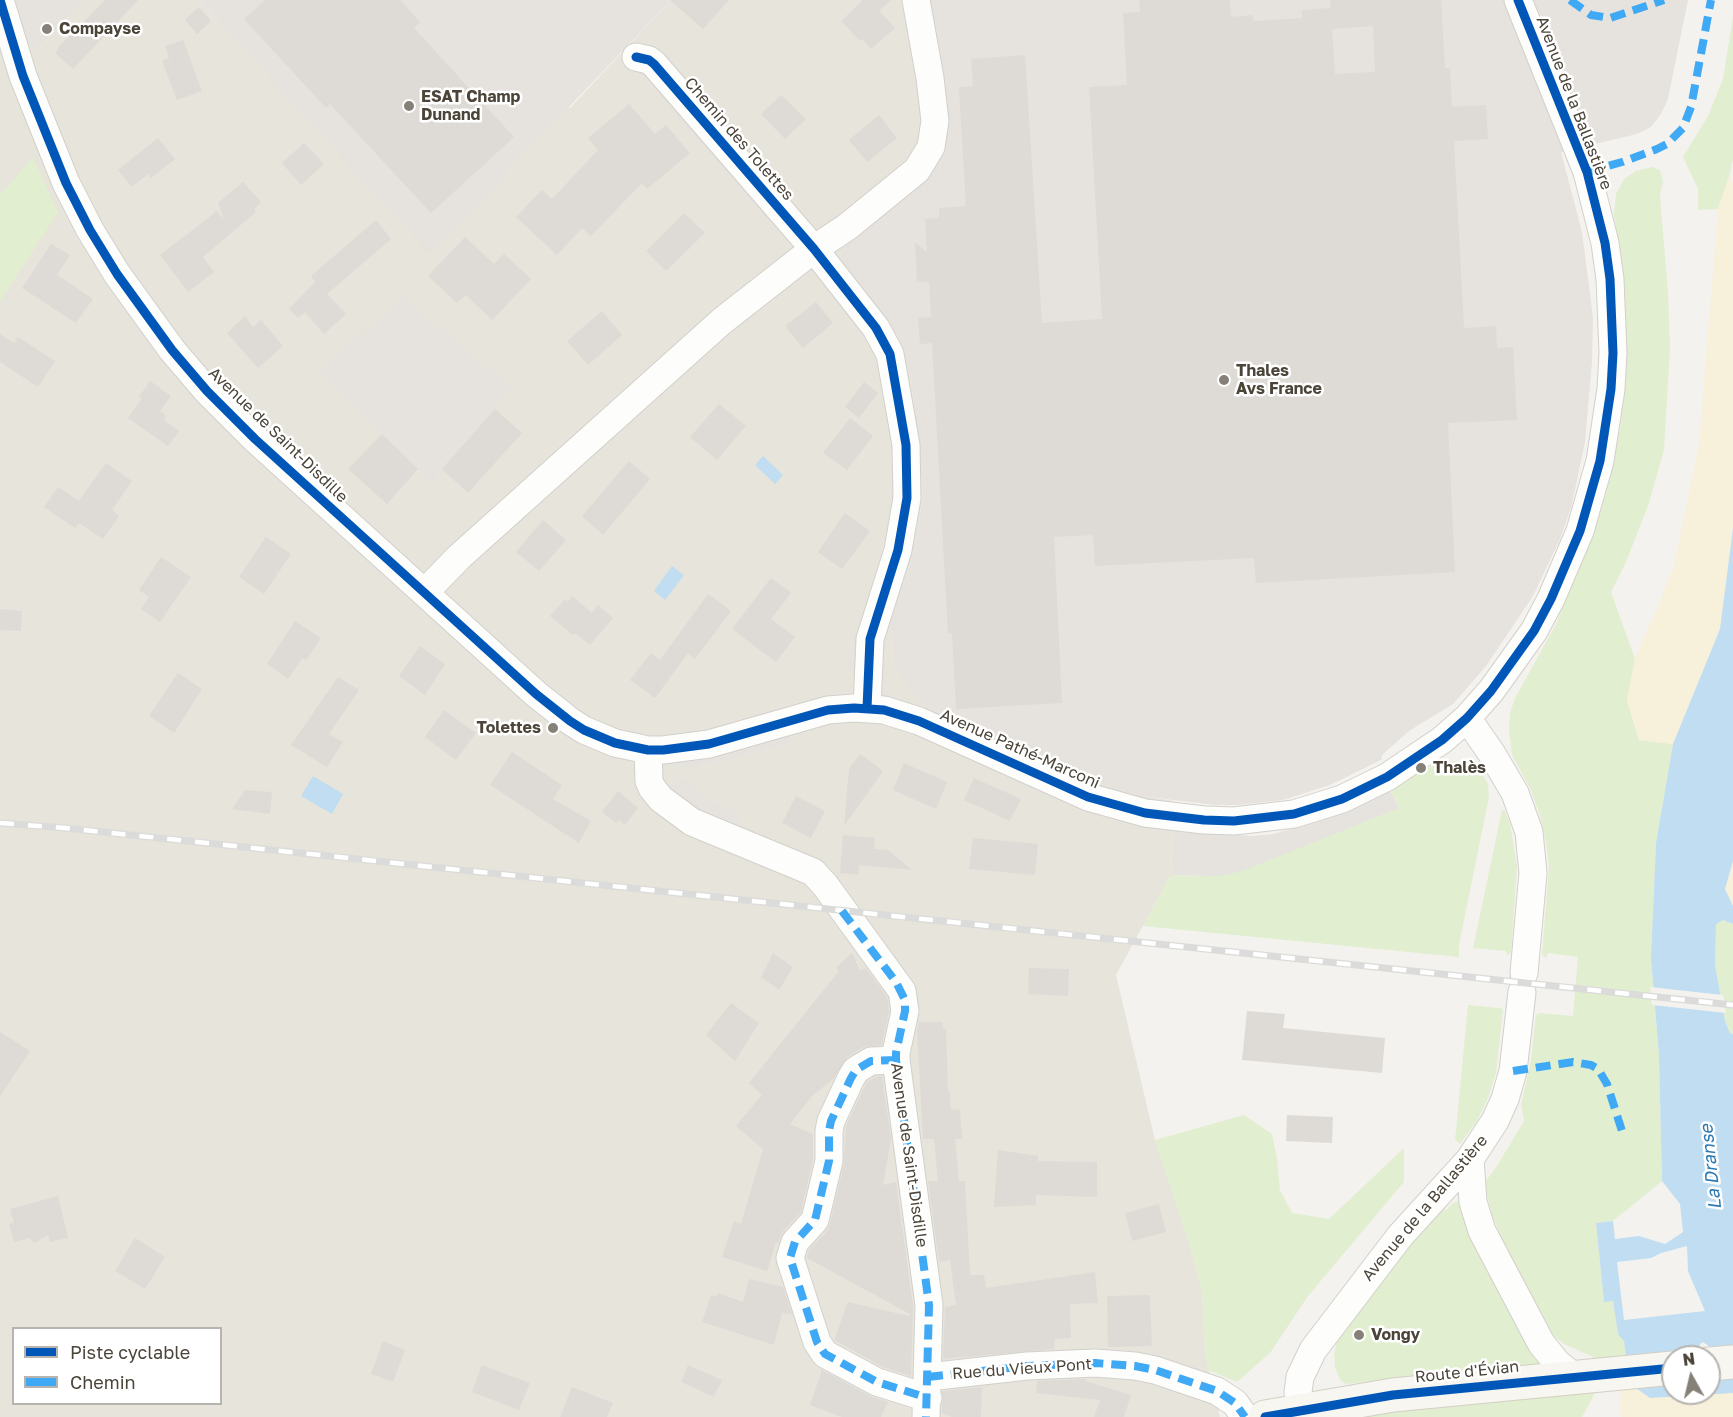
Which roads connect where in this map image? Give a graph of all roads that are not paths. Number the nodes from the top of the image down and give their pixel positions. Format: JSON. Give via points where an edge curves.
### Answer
{"nodes":[{"id":1,"x":0,"y":0,"type":"edge"},
{"id":2,"x":916,"y":0,"type":"edge"},
{"id":3,"x":1518,"y":0,"type":"edge"},
{"id":4,"x":636,"y":57,"type":"dead end"},
{"id":5,"x":814,"y":249,"type":"junction"},
{"id":6,"x":425,"y":592,"type":"junction"},
{"id":7,"x":867,"y":708,"type":"junction"},
{"id":8,"x":1467,"y":718,"type":"junction"},
{"id":9,"x":648,"y":750,"type":"junction"},
{"id":10,"x":896,"y":1060,"type":"junction"},
{"id":11,"x":1470,"y":1159,"type":"junction"},
{"id":12,"x":1661,"y":1368,"type":"edge"},
{"id":13,"x":1579,"y":1371,"type":"junction"},
{"id":14,"x":927,"y":1398,"type":"edge"},
{"id":15,"x":1300,"y":1410,"type":"junction"},
{"id":16,"x":1245,"y":1417,"type":"edge"},
{"id":17,"x":1264,"y":1417,"type":"edge"}],
"edges":[{"from":1,"to":6,"type":"street","name":"Avenue de Saint-Disdille","via":[[29,93],[62,174],[90,230],[131,294],[216,400]]},
{"from":2,"to":5,"type":"street","via":[[934,105],[935,135],[931,147],[905,181]]},
{"from":3,"to":8,"type":"street","name":"Avenue de la Ballastière","via":[[1571,129],[1597,207],[1610,289],[1611,389],[1600,461],[1567,566],[1534,631]]},
{"from":4,"to":5,"type":"street","name":"Chemin des Tolettes","via":[[654,64]]},
{"from":5,"to":6,"type":"street","via":[[715,328]]},
{"from":5,"to":7,"type":"street","name":"Chemin des Tolettes","via":[[884,341],[893,368],[906,445],[904,524],[870,639]]},
{"from":6,"to":9,"type":"street","name":"Avenue de Saint-Disdille","via":[[570,721],[599,738]]},
{"from":7,"to":8,"type":"street","name":"Avenue Pathé-Marconi","via":[[919,721],[1098,800],[1145,813],[1234,821],[1294,814],[1342,799],[1415,760]]},
{"from":7,"to":9,"type":"street","name":"Avenue Pathé-Marconi","via":[[828,710],[694,747]]},
{"from":8,"to":11,"type":"street","name":"Avenue de la Ballastière","via":[[1515,793],[1529,832],[1533,873],[1515,1060],[1495,1121]]},
{"from":9,"to":10,"type":"street","name":"Avenue de Saint-Disdille","via":[[652,788],[680,814],[706,829],[805,868],[819,878],[902,991],[905,1011]]},
{"from":10,"to":14,"type":"street","name":"Avenue de Saint-Disdille","via":[[928,1295]]},
{"from":10,"to":14,"type":"street","via":[[871,1061],[850,1078],[831,1121],[829,1161],[815,1220],[795,1242],[790,1258],[817,1342],[825,1354],[877,1382]]},
{"from":11,"to":13,"type":"street","via":[[1482,1231],[1541,1344]]},
{"from":11,"to":15,"type":"street","name":"Avenue de la Ballastière","via":[[1406,1228],[1313,1350],[1300,1377]]},
{"from":12,"to":13,"type":"street","name":"Route d'Évian"},
{"from":13,"to":15,"type":"street","name":"Route d'Évian"},
{"from":14,"to":16,"type":"street","name":"Rue du Vieux Pont","via":[[1035,1365],[1135,1366],[1217,1391],[1235,1402]]},
{"from":15,"to":17,"type":"street","name":"Route d'Évian"}]}
